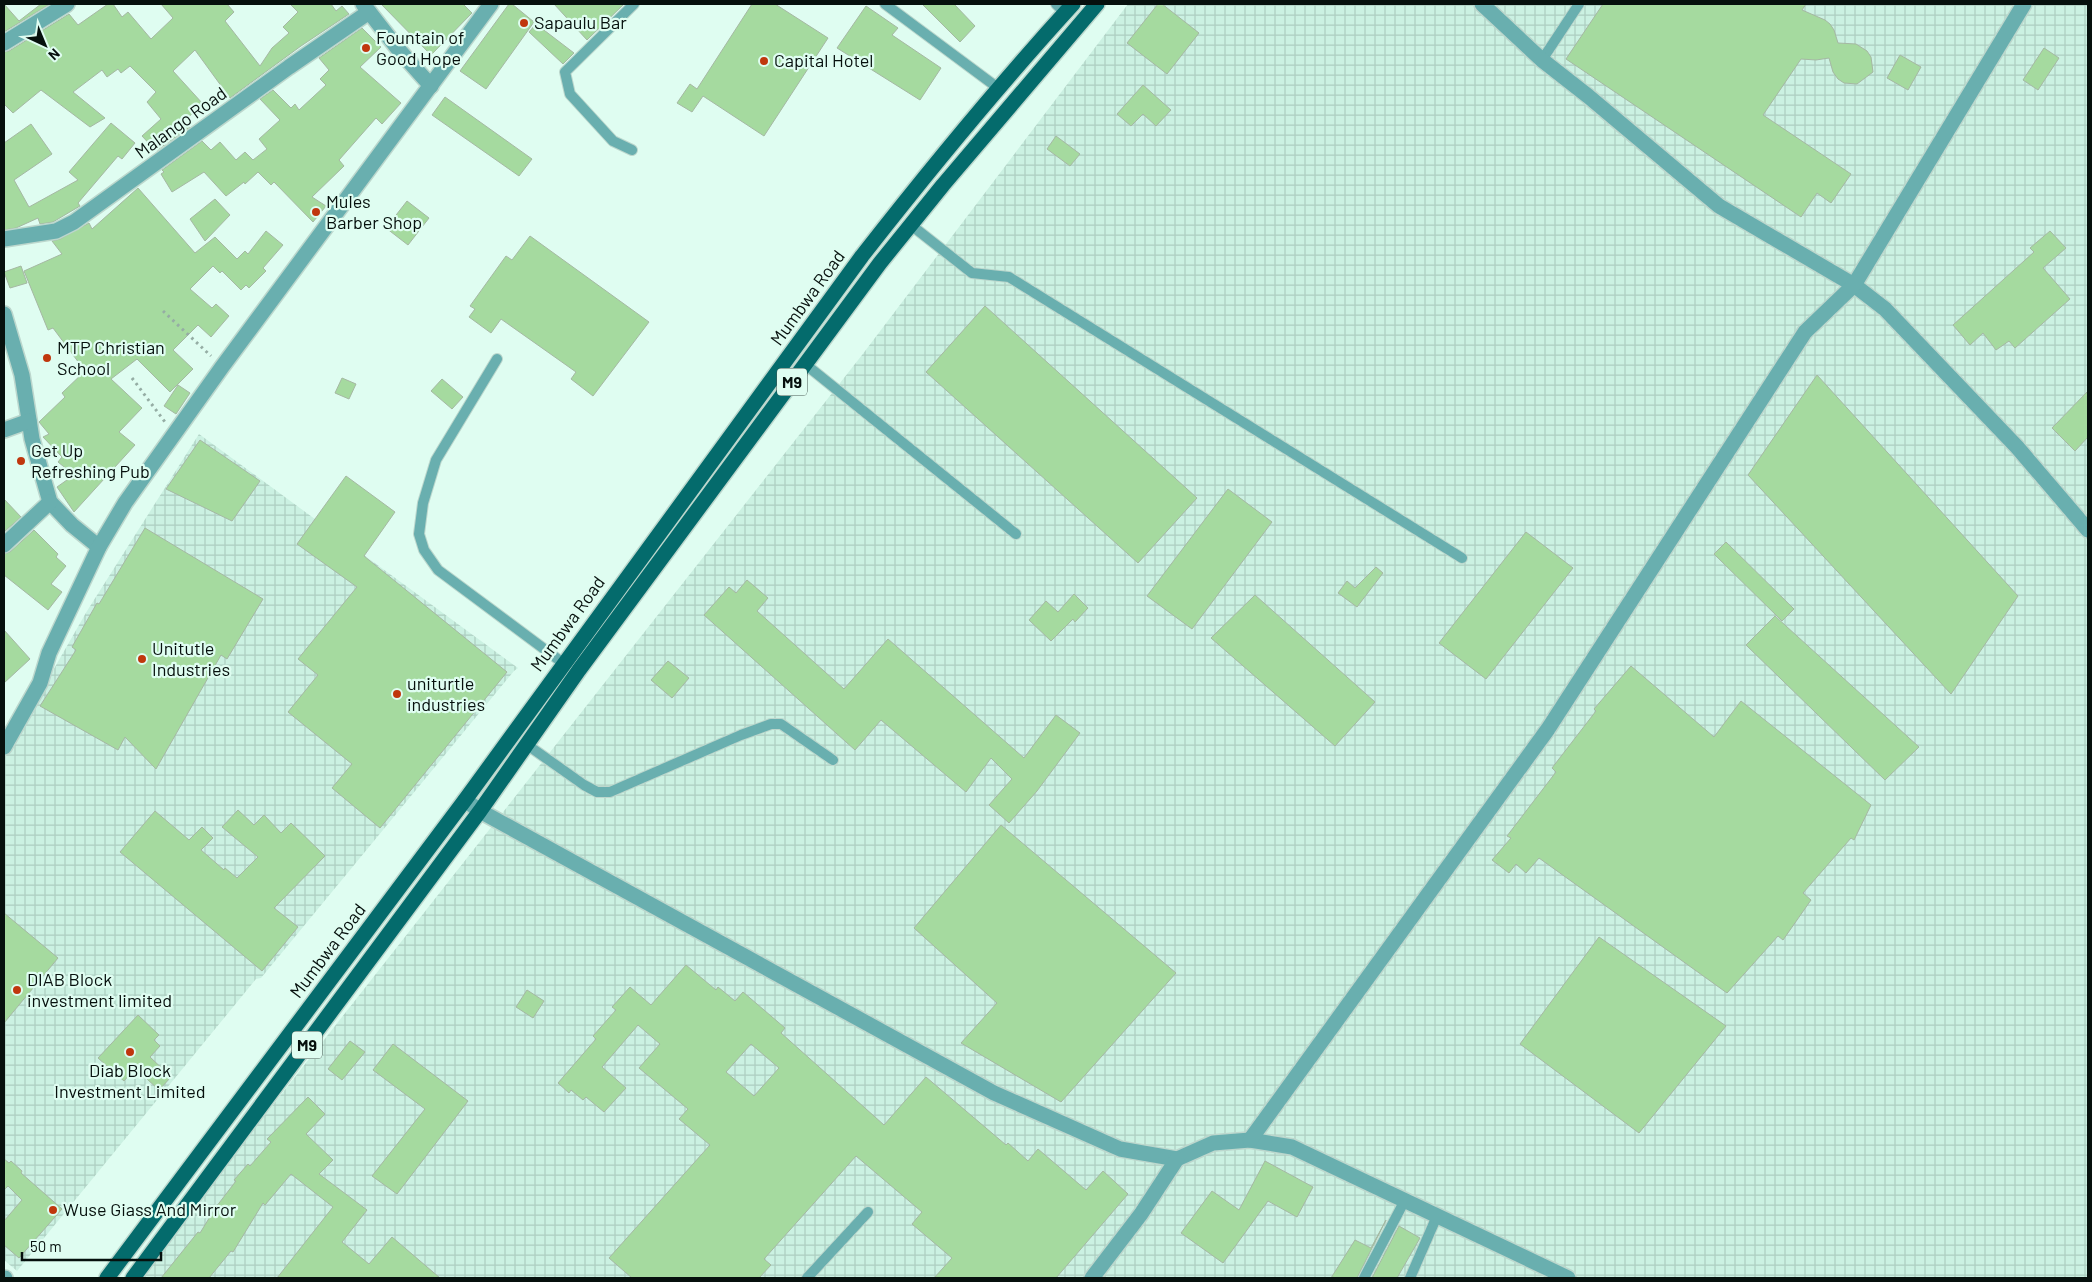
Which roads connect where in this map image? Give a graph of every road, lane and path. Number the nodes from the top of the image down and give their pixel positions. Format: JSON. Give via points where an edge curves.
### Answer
{"nodes":[{"id":1,"x":67,"y":4,"type":"edge"},
{"id":2,"x":491,"y":4,"type":"edge"},
{"id":3,"x":634,"y":4,"type":"edge"},
{"id":4,"x":885,"y":4,"type":"edge"},
{"id":5,"x":1097,"y":4,"type":"edge"},
{"id":6,"x":1482,"y":4,"type":"edge"},
{"id":7,"x":1579,"y":4,"type":"edge"},
{"id":8,"x":2024,"y":4,"type":"edge"},
{"id":9,"x":1065,"y":7,"type":"edge"},
{"id":10,"x":366,"y":8,"type":"edge"},
{"id":11,"x":4,"y":43,"type":"edge"},
{"id":12,"x":1542,"y":60,"type":"junction"},
{"id":13,"x":431,"y":86,"type":"junction"},
{"id":14,"x":998,"y":88,"type":"junction"},
{"id":15,"x":632,"y":150,"type":"dead end"},
{"id":16,"x":911,"y":225,"type":"junction"},
{"id":17,"x":4,"y":239,"type":"edge"},
{"id":18,"x":1854,"y":286,"type":"junction"},
{"id":19,"x":163,"y":311,"type":"dead end"},
{"id":20,"x":4,"y":314,"type":"edge"},
{"id":21,"x":497,"y":360,"type":"dead end"},
{"id":22,"x":806,"y":364,"type":"junction"},
{"id":23,"x":222,"y":367,"type":"junction"},
{"id":24,"x":132,"y":378,"type":"dead end"},
{"id":25,"x":29,"y":421,"type":"junction"},
{"id":26,"x":4,"y":430,"type":"edge"},
{"id":27,"x":174,"y":434,"type":"junction"},
{"id":28,"x":50,"y":502,"type":"junction"},
{"id":29,"x":2088,"y":530,"type":"edge"},
{"id":30,"x":1016,"y":534,"type":"dead end"},
{"id":31,"x":4,"y":545,"type":"edge"},
{"id":32,"x":99,"y":547,"type":"junction"},
{"id":33,"x":1462,"y":558,"type":"dead end"},
{"id":34,"x":563,"y":663,"type":"junction"},
{"id":35,"x":526,"y":744,"type":"junction"},
{"id":36,"x":4,"y":747,"type":"edge"},
{"id":37,"x":833,"y":760,"type":"dead end"},
{"id":38,"x":465,"y":800,"type":"junction"},
{"id":39,"x":480,"y":810,"type":"junction"},
{"id":40,"x":1250,"y":1140,"type":"junction"},
{"id":41,"x":1176,"y":1159,"type":"junction"},
{"id":42,"x":1405,"y":1200,"type":"junction"},
{"id":43,"x":868,"y":1212,"type":"dead end"},
{"id":44,"x":1437,"y":1216,"type":"junction"},
{"id":45,"x":107,"y":1278,"type":"edge"},
{"id":46,"x":133,"y":1278,"type":"edge"},
{"id":47,"x":807,"y":1278,"type":"edge"},
{"id":48,"x":1092,"y":1278,"type":"edge"},
{"id":49,"x":1364,"y":1278,"type":"edge"},
{"id":50,"x":1410,"y":1278,"type":"edge"},
{"id":51,"x":1568,"y":1278,"type":"edge"}],
"edges":[{"from":1,"to":11,"type":"street"},
{"from":2,"to":13,"type":"street"},
{"from":3,"to":15,"type":"lane","via":[[565,72],[570,94],[613,141]]},
{"from":4,"to":14,"type":"lane"},
{"from":5,"to":16,"type":"main road","name":"Mumbwa Road","number":"M9"},
{"from":6,"to":12,"type":"street"},
{"from":7,"to":12,"type":"lane"},
{"from":8,"to":18,"type":"street"},
{"from":9,"to":14,"type":"main road","name":"Mumbwa Road","number":"M9"},
{"from":10,"to":13,"type":"street"},
{"from":10,"to":17,"type":"street","name":"Malango Road","via":[[74,222],[56,231]]},
{"from":12,"to":18,"type":"street","via":[[1719,206]]},
{"from":13,"to":23,"type":"street"},
{"from":14,"to":34,"type":"main road","name":"Mumbwa Road","number":"M9","via":[[862,256]]},
{"from":16,"to":22,"type":"main road","name":"Mumbwa Road","number":"M9"},
{"from":16,"to":33,"type":"lane","via":[[972,273],[1009,277]]},
{"from":18,"to":29,"type":"street","via":[[1885,309],[2017,447]]},
{"from":18,"to":40,"type":"street","via":[[1805,332],[1548,729]]},
{"from":19,"to":23,"type":"path"},
{"from":20,"to":25,"type":"street","via":[[22,374]]},
{"from":21,"to":34,"type":"lane","via":[[436,460],[423,503],[419,534],[424,550],[438,570]]},
{"from":22,"to":30,"type":"lane"},
{"from":22,"to":35,"type":"main road","name":"Mumbwa Road","number":"M9"},
{"from":23,"to":27,"type":"street"},
{"from":24,"to":27,"type":"path"},
{"from":25,"to":26,"type":"street"},
{"from":25,"to":28,"type":"street"},
{"from":27,"to":32,"type":"street","via":[[125,503]]},
{"from":28,"to":31,"type":"street"},
{"from":28,"to":32,"type":"street"},
{"from":32,"to":36,"type":"street","via":[[49,653],[40,683]]},
{"from":34,"to":38,"type":"main road","name":"Mumbwa Road","number":"M9"},
{"from":35,"to":37,"type":"lane","via":[[597,792],[610,792],[771,724],[781,724]]},
{"from":35,"to":39,"type":"main road","name":"Mumbwa Road","number":"M9"},
{"from":38,"to":39,"type":"street"},
{"from":38,"to":45,"type":"main road","name":"Mumbwa Road","number":"M9"},
{"from":39,"to":41,"type":"street","via":[[994,1093],[1120,1150]]},
{"from":39,"to":46,"type":"main road","name":"Mumbwa Road","number":"M9"},
{"from":40,"to":41,"type":"street","via":[[1213,1143]]},
{"from":40,"to":42,"type":"street","via":[[1292,1146]]},
{"from":41,"to":48,"type":"street","via":[[1141,1214]]},
{"from":42,"to":44,"type":"street"},
{"from":42,"to":49,"type":"lane"},
{"from":43,"to":47,"type":"lane"},
{"from":44,"to":50,"type":"lane"},
{"from":44,"to":51,"type":"street"}]}
